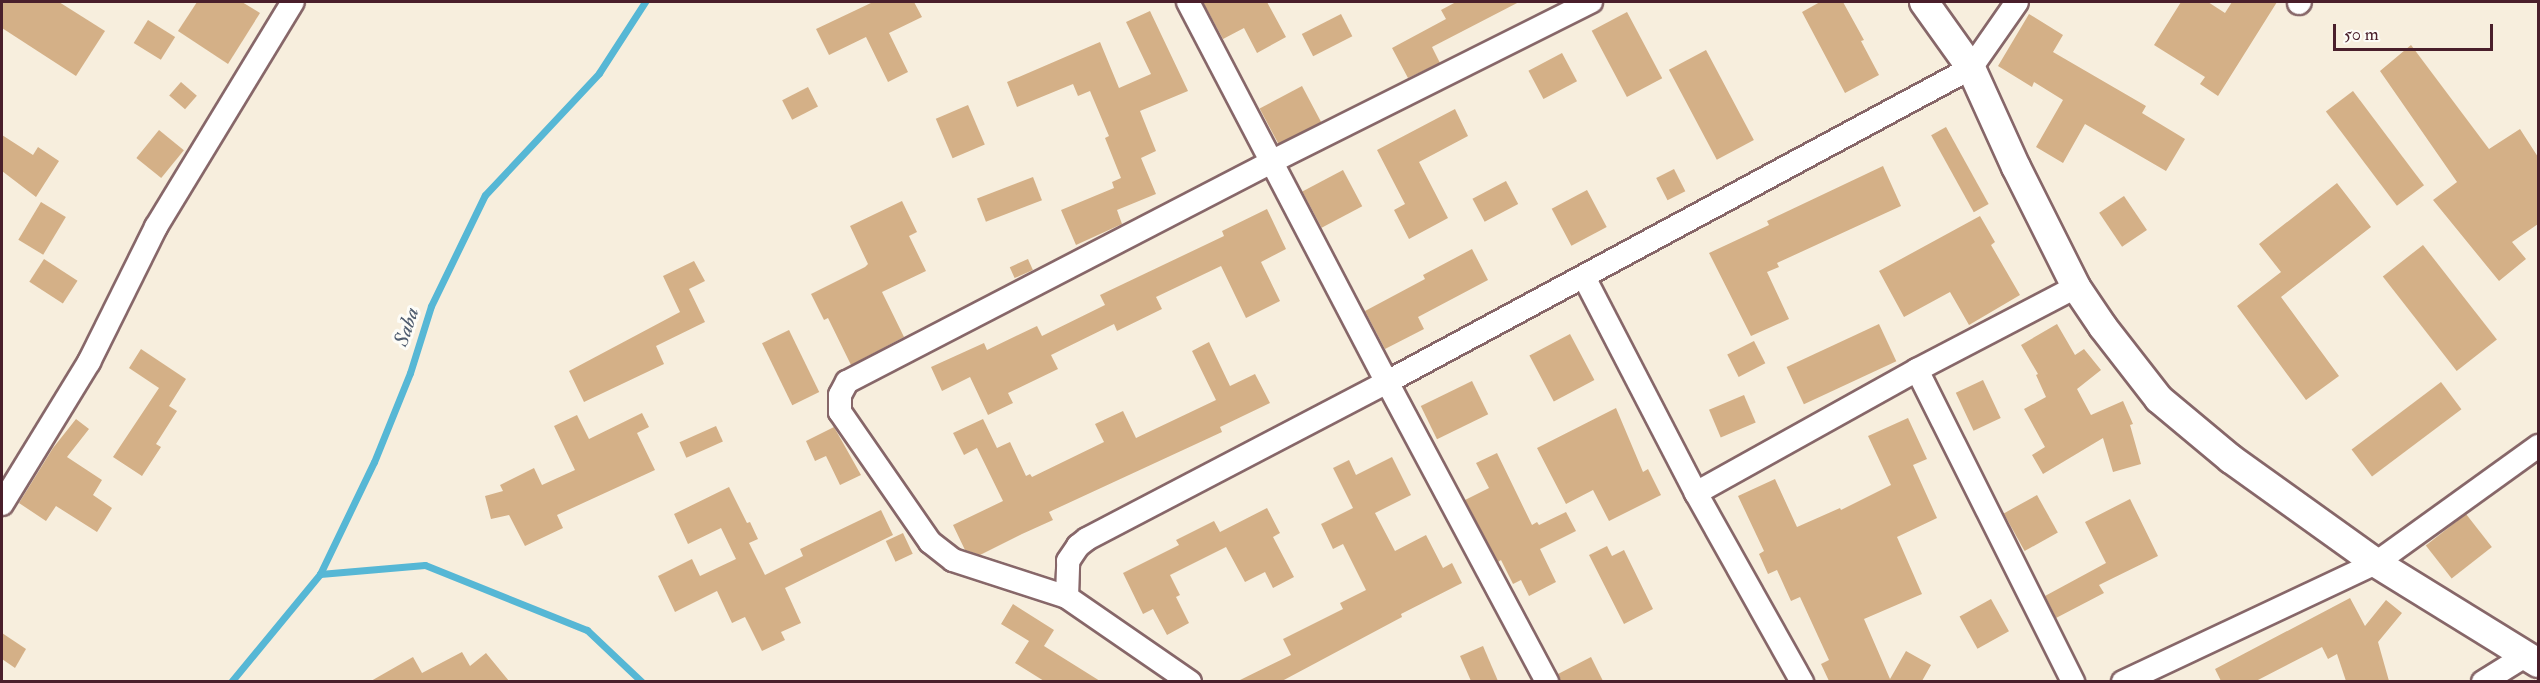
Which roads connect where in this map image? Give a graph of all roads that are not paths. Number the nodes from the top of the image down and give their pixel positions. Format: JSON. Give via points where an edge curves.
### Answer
{"nodes":[{"id":1,"x":1188,"y":2,"type":"edge"},
{"id":2,"x":1591,"y":2,"type":"edge"},
{"id":3,"x":1924,"y":2,"type":"edge"},
{"id":4,"x":2017,"y":2,"type":"edge"},
{"id":5,"x":288,"y":3,"type":"edge"},
{"id":6,"x":1971,"y":68,"type":"junction"},
{"id":7,"x":1271,"y":162,"type":"junction"},
{"id":8,"x":1584,"y":277,"type":"junction"},
{"id":9,"x":2076,"y":286,"type":"junction"},
{"id":10,"x":1917,"y":370,"type":"junction"},
{"id":11,"x":1387,"y":382,"type":"junction"},
{"id":12,"x":2538,"y":446,"type":"edge"},
{"id":13,"x":1696,"y":493,"type":"junction"},
{"id":14,"x":2,"y":504,"type":"edge"},
{"id":15,"x":2376,"y":563,"type":"junction"},
{"id":16,"x":1067,"y":597,"type":"junction"},
{"id":17,"x":2532,"y":659,"type":"edge"},
{"id":18,"x":1190,"y":681,"type":"edge"},
{"id":19,"x":1547,"y":681,"type":"edge"},
{"id":20,"x":1802,"y":681,"type":"edge"},
{"id":21,"x":2073,"y":681,"type":"edge"},
{"id":22,"x":2123,"y":681,"type":"edge"},
{"id":23,"x":2483,"y":681,"type":"edge"}],
"edges":[{"from":1,"to":7,"type":"street"},
{"from":2,"to":7,"type":"street"},
{"from":3,"to":6,"type":"street"},
{"from":4,"to":6,"type":"street"},
{"from":5,"to":14,"type":"street","via":[[156,227],[89,362]]},
{"from":6,"to":8,"type":"street"},
{"from":6,"to":9,"type":"street"},
{"from":7,"to":11,"type":"street"},
{"from":7,"to":16,"type":"street","via":[[847,382],[840,394],[840,412],[930,542],[953,560]]},
{"from":8,"to":11,"type":"street"},
{"from":8,"to":13,"type":"street"},
{"from":9,"to":10,"type":"street"},
{"from":9,"to":15,"type":"street","via":[[2159,399],[2231,459]]},
{"from":10,"to":13,"type":"street"},
{"from":10,"to":21,"type":"street"},
{"from":11,"to":16,"type":"street","via":[[1087,539],[1068,561]]},
{"from":11,"to":19,"type":"street"},
{"from":12,"to":15,"type":"street"},
{"from":13,"to":20,"type":"street"},
{"from":15,"to":17,"type":"street"},
{"from":15,"to":22,"type":"street"},
{"from":16,"to":18,"type":"street"},
{"from":17,"to":23,"type":"street"}]}
